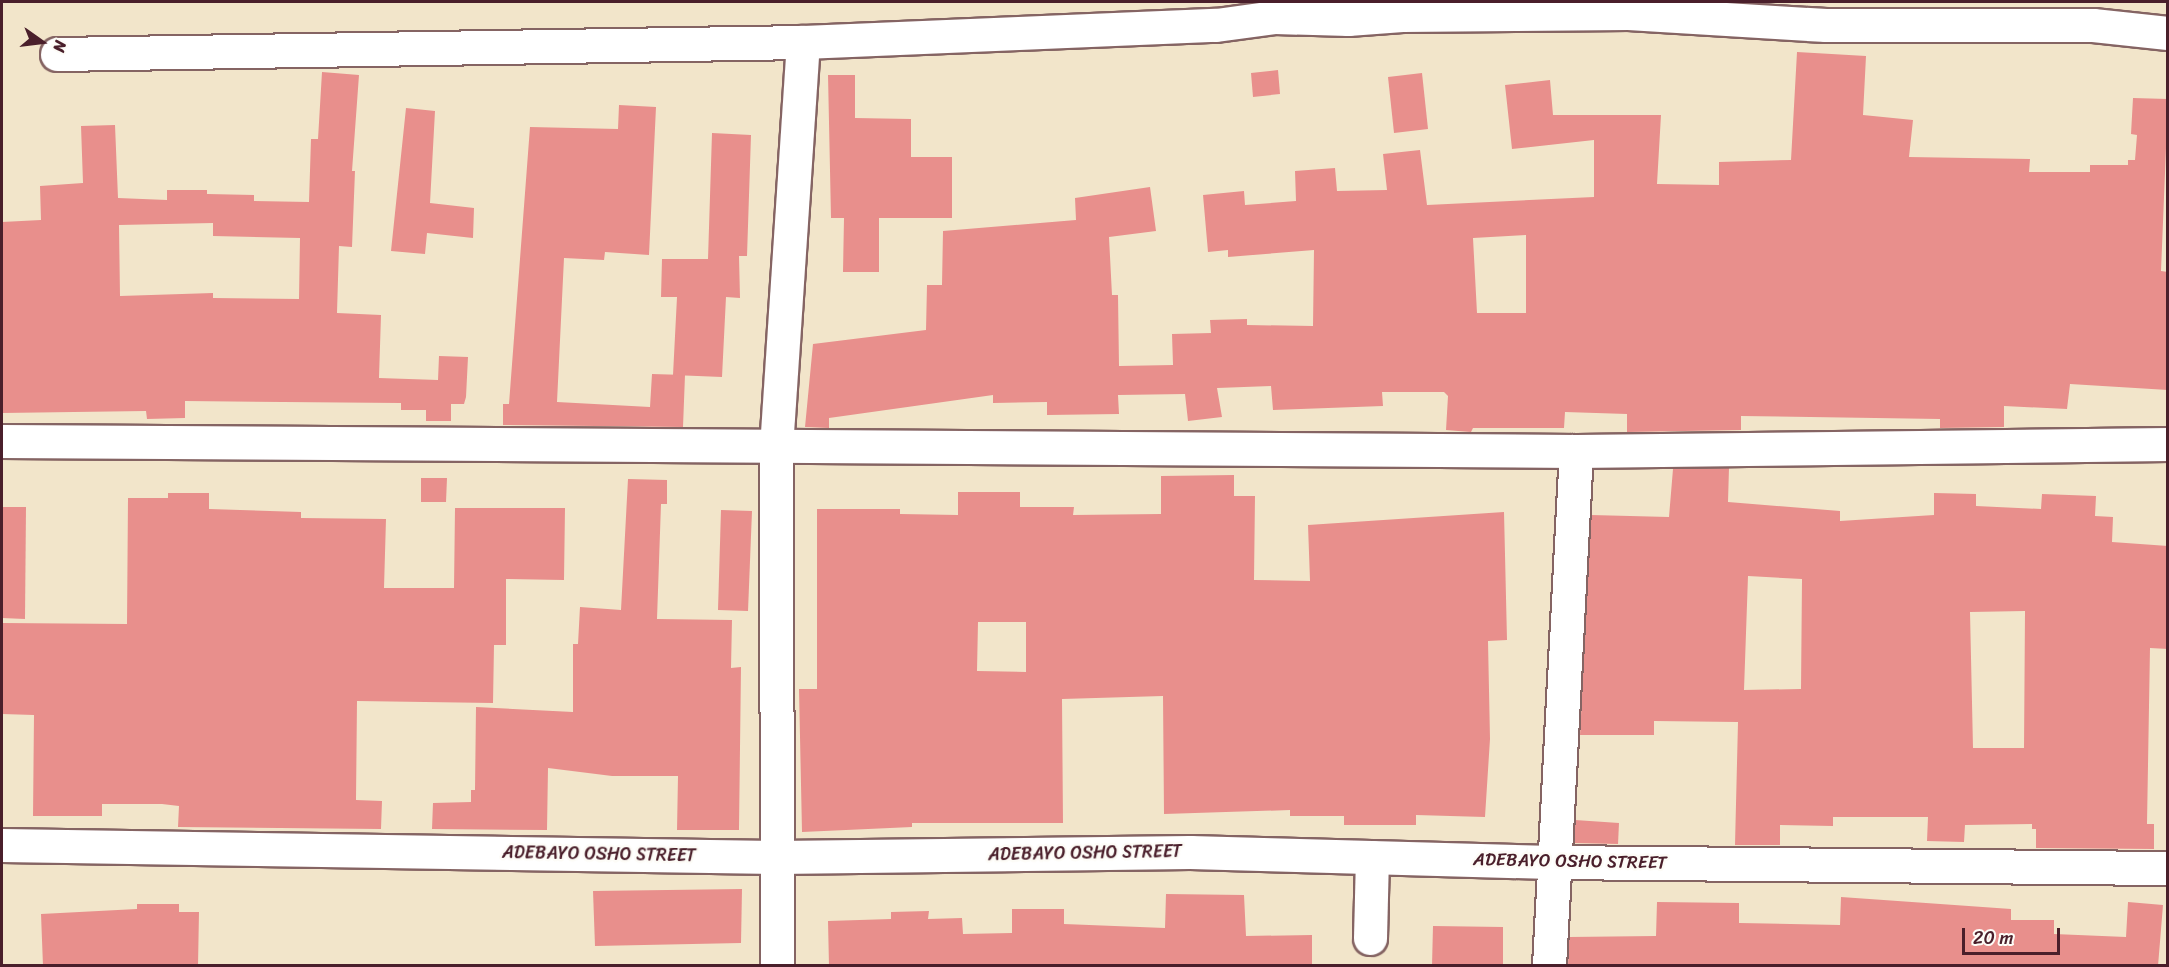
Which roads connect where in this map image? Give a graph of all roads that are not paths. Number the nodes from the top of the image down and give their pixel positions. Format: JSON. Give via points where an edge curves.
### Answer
{"nodes":[{"id":1,"x":2168,"y":33,"type":"edge"},
{"id":2,"x":803,"y":42,"type":"junction"},
{"id":3,"x":57,"y":54,"type":"dead end"},
{"id":4,"x":2,"y":441,"type":"edge"},
{"id":5,"x":2168,"y":444,"type":"edge"},
{"id":6,"x":776,"y":448,"type":"junction"},
{"id":7,"x":1576,"y":451,"type":"junction"},
{"id":8,"x":2,"y":845,"type":"edge"},
{"id":9,"x":776,"y":857,"type":"junction"},
{"id":10,"x":1372,"y":857,"type":"junction"},
{"id":11,"x":1552,"y":862,"type":"junction"},
{"id":12,"x":2168,"y":868,"type":"edge"},
{"id":13,"x":1370,"y":938,"type":"dead end"},
{"id":14,"x":777,"y":966,"type":"edge"},
{"id":15,"x":1549,"y":966,"type":"edge"}],
"edges":[{"from":1,"to":2,"type":"street","via":[[2092,25],[1826,25],[1616,13],[1275,17],[1216,25]]},
{"from":2,"to":3,"type":"street"},
{"from":2,"to":6,"type":"street"},
{"from":4,"to":6,"type":"street"},
{"from":5,"to":7,"type":"street"},
{"from":6,"to":7,"type":"street"},
{"from":6,"to":9,"type":"street"},
{"from":7,"to":11,"type":"street"},
{"from":8,"to":9,"type":"street","name":"ADEBAYO OSHO STREET"},
{"from":9,"to":10,"type":"street","name":"ADEBAYO OSHO STREET","via":[[1190,852]]},
{"from":9,"to":14,"type":"street"},
{"from":10,"to":11,"type":"street","name":"ADEBAYO OSHO STREET"},
{"from":10,"to":13,"type":"street"},
{"from":11,"to":12,"type":"street","name":"ADEBAYO OSHO STREET"},
{"from":11,"to":15,"type":"street"}]}
